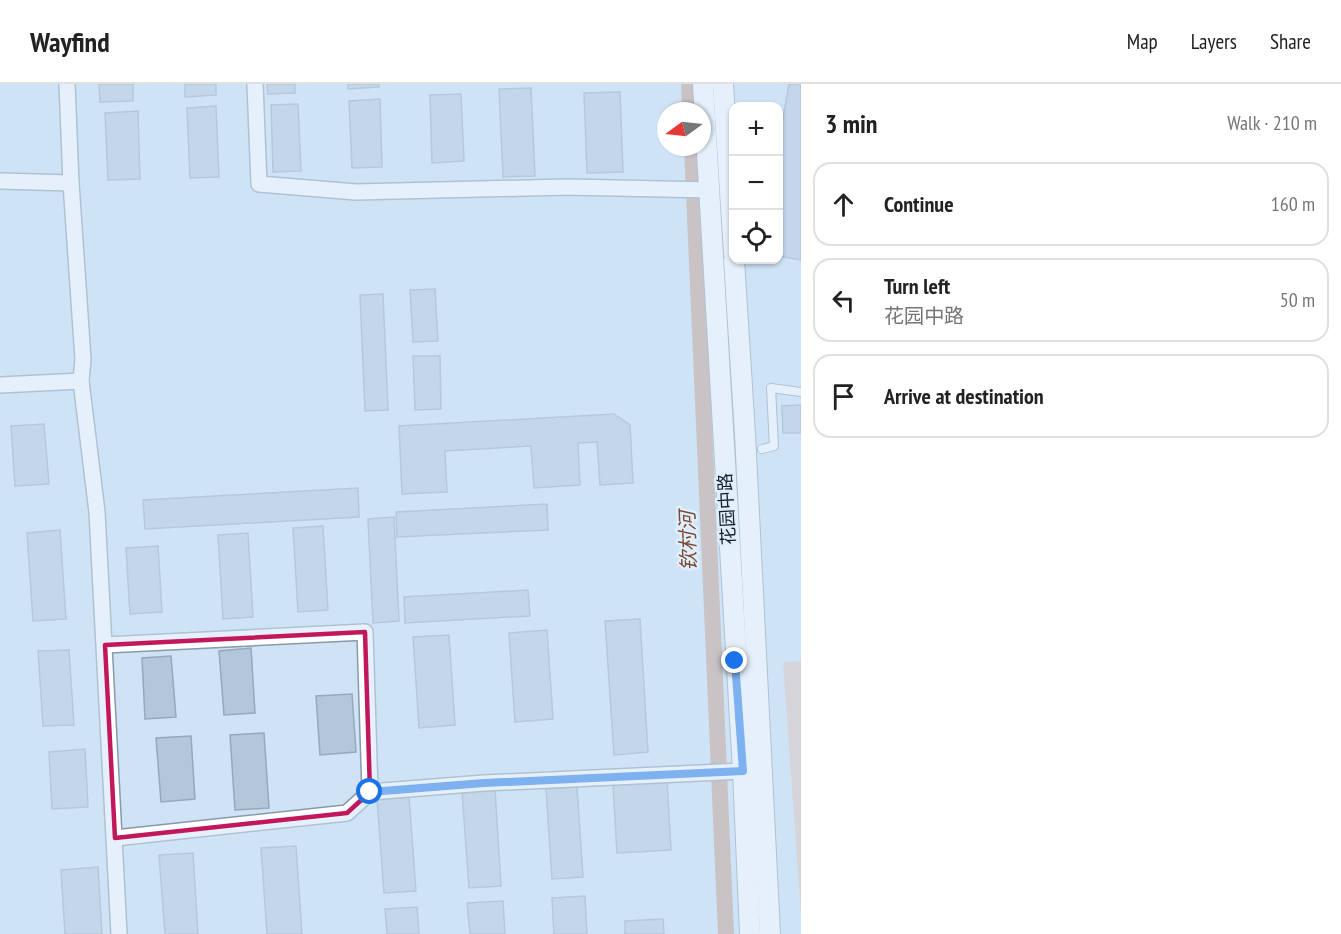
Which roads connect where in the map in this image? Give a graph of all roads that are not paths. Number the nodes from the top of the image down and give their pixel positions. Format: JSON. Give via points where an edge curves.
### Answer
{"nodes":[{"id":1,"x":67,"y":84,"type":"edge"},
{"id":2,"x":255,"y":84,"type":"edge"},
{"id":3,"x":704,"y":84,"type":"edge"},
{"id":4,"x":723,"y":84,"type":"edge"},
{"id":5,"x":0,"y":181,"type":"edge"},
{"id":6,"x":71,"y":183,"type":"junction"},
{"id":7,"x":707,"y":190,"type":"junction"},
{"id":8,"x":731,"y":210,"type":"edge"},
{"id":9,"x":734,"y":264,"type":"edge"},
{"id":10,"x":81,"y":381,"type":"junction"},
{"id":11,"x":0,"y":385,"type":"edge"},
{"id":12,"x":801,"y":392,"type":"edge"},
{"id":13,"x":762,"y":449,"type":"dead end"},
{"id":14,"x":105,"y":645,"type":"junction"},
{"id":15,"x":736,"y":772,"type":"junction"},
{"id":16,"x":370,"y":792,"type":"junction"},
{"id":17,"x":115,"y":838,"type":"junction"},
{"id":18,"x":119,"y":934,"type":"edge"},
{"id":19,"x":750,"y":934,"type":"edge"},
{"id":20,"x":771,"y":934,"type":"edge"}],
"edges":[{"from":1,"to":6,"type":"street"},
{"from":2,"to":7,"type":"street","via":[[259,184],[356,192],[567,187]]},
{"from":3,"to":7,"type":"main road","name":"花园中路"},
{"from":4,"to":8,"type":"main road"},
{"from":5,"to":6,"type":"street"},
{"from":6,"to":10,"type":"street","via":[[83,359]]},
{"from":7,"to":15,"type":"main road","name":"花园中路","via":[[735,661]]},
{"from":9,"to":20,"type":"main road"},
{"from":10,"to":11,"type":"street"},
{"from":10,"to":14,"type":"street","via":[[96,512]]},
{"from":12,"to":13,"type":"lane","via":[[771,388],[774,446]]},
{"from":14,"to":16,"type":"street","via":[[365,632]]},
{"from":14,"to":17,"type":"street"},
{"from":15,"to":16,"type":"street"},
{"from":15,"to":19,"type":"main road","name":"花园中路"},
{"from":16,"to":17,"type":"street","via":[[347,813]]},
{"from":17,"to":18,"type":"street"}]}
